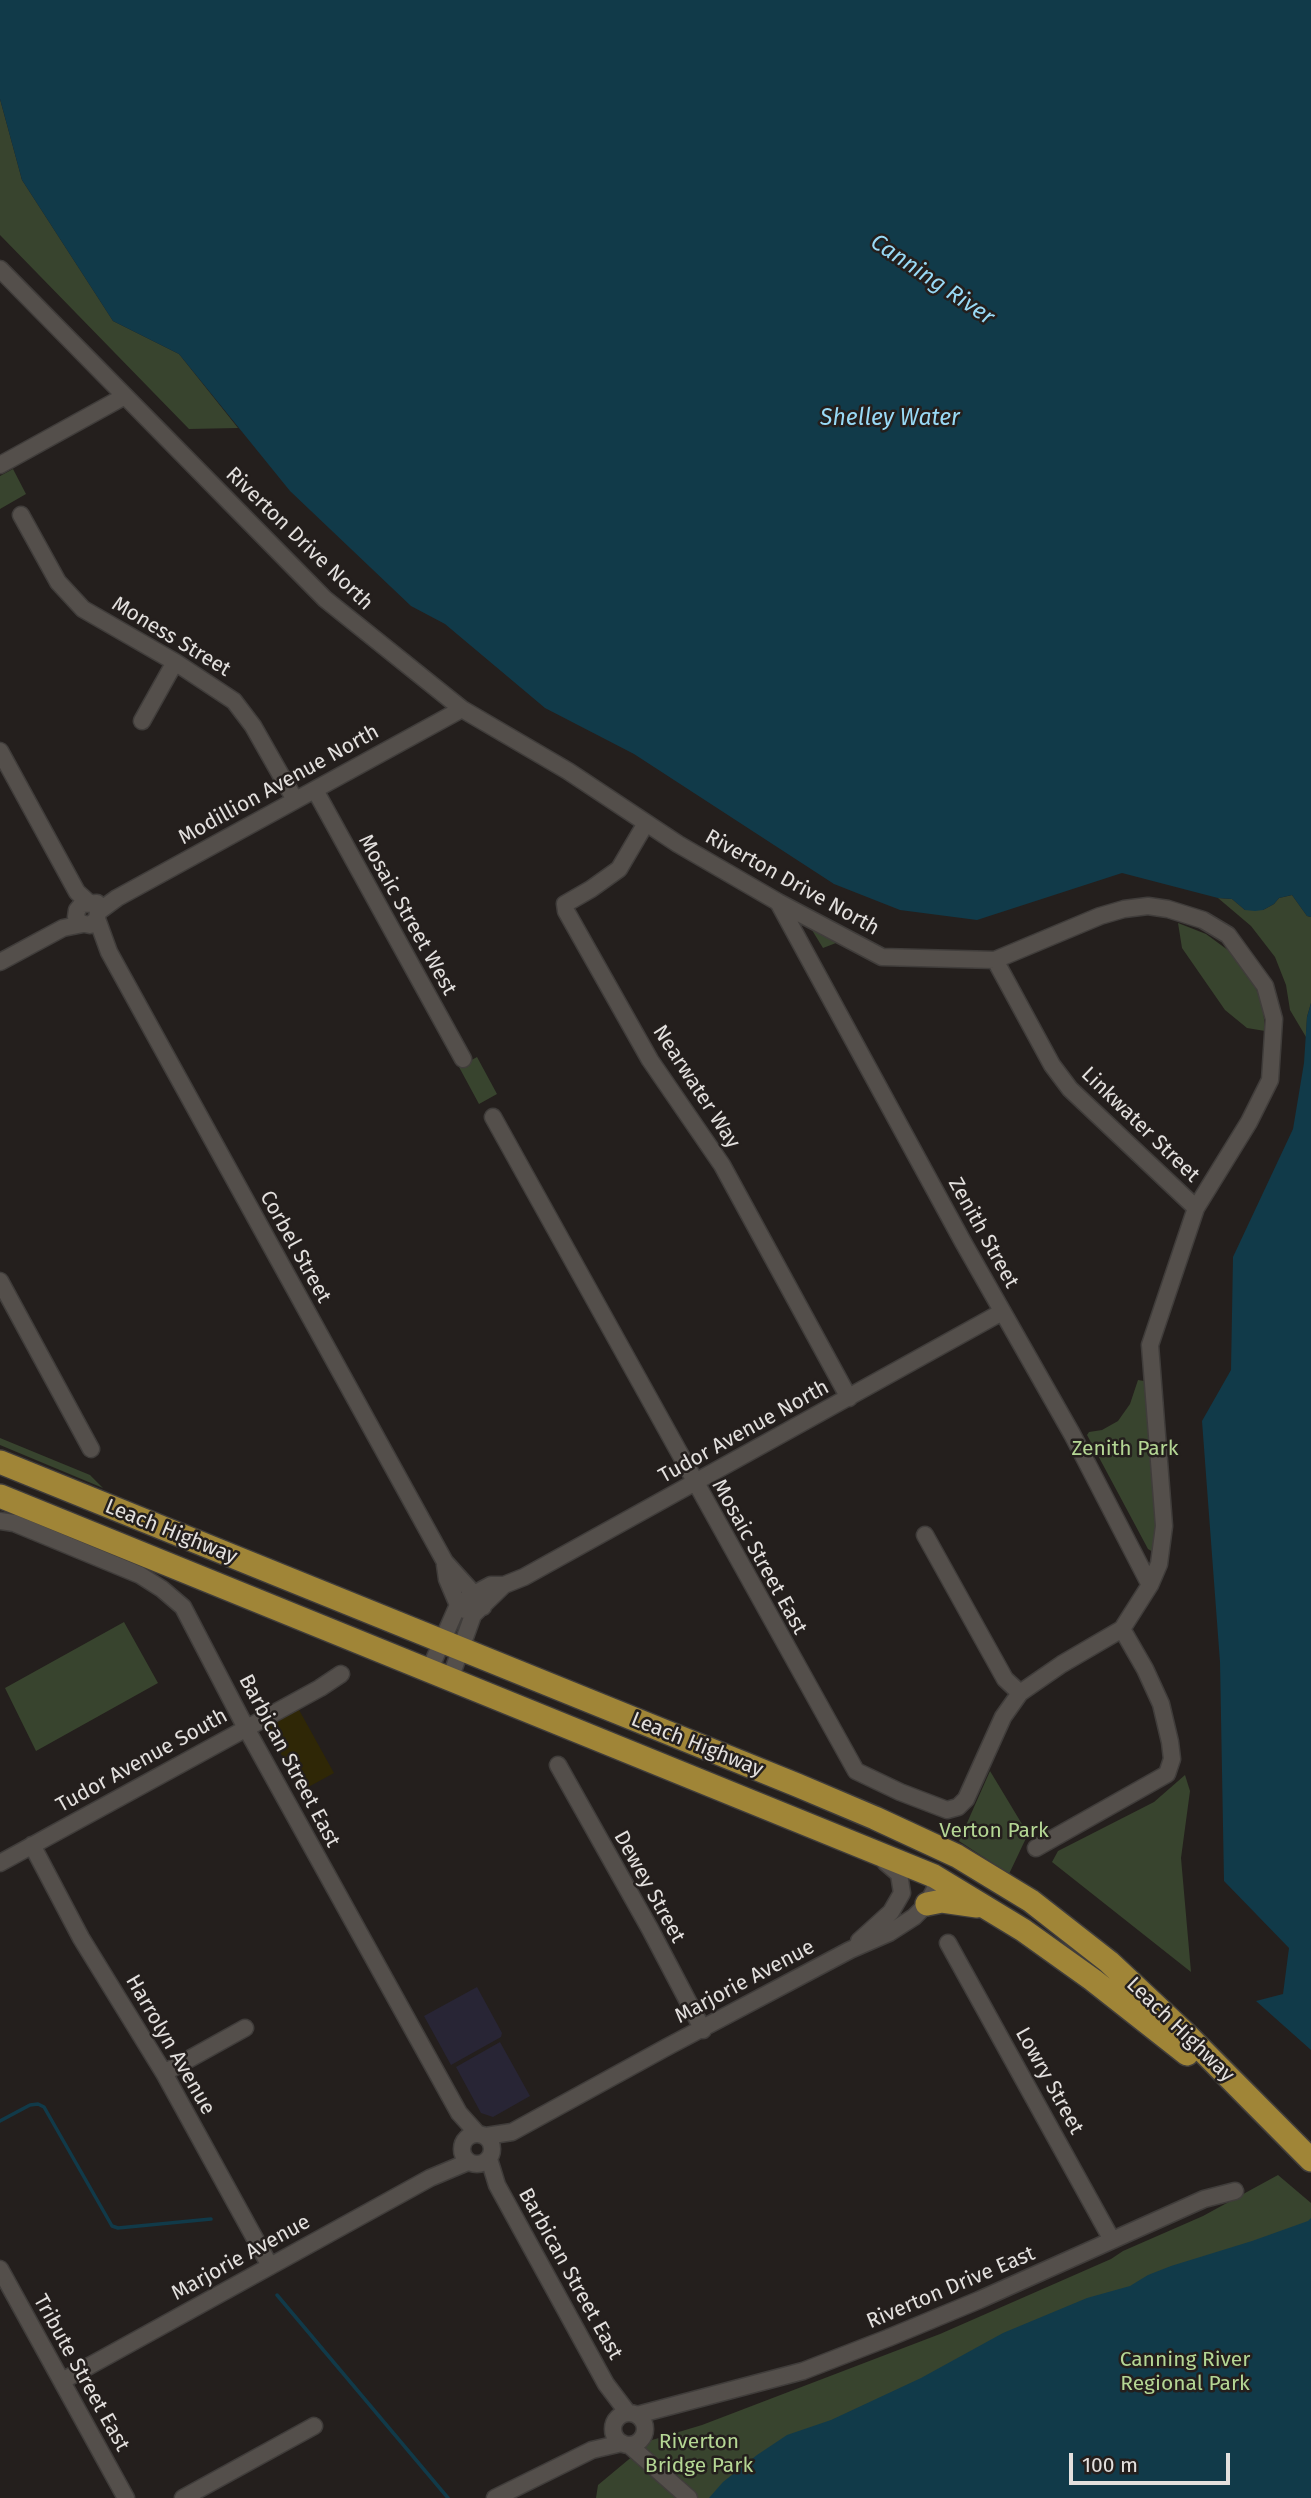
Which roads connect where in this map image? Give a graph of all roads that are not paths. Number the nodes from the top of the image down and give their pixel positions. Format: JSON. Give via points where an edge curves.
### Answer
{"nodes":[{"id":1,"x":0,"y":269,"type":"edge"},
{"id":2,"x":125,"y":396,"type":"junction"},
{"id":3,"x":0,"y":465,"type":"edge"},
{"id":4,"x":21,"y":515,"type":"dead end"},
{"id":5,"x":175,"y":662,"type":"junction"},
{"id":6,"x":462,"y":709,"type":"junction"},
{"id":7,"x":142,"y":721,"type":"dead end"},
{"id":8,"x":0,"y":751,"type":"edge"},
{"id":9,"x":314,"y":790,"type":"junction"},
{"id":10,"x":295,"y":800,"type":"junction"},
{"id":11,"x":646,"y":823,"type":"junction"},
{"id":12,"x":778,"y":902,"type":"junction"},
{"id":13,"x":86,"y":912,"type":"junction"},
{"id":14,"x":995,"y":961,"type":"junction"},
{"id":15,"x":0,"y":962,"type":"edge"},
{"id":16,"x":463,"y":1059,"type":"dead end"},
{"id":17,"x":493,"y":1117,"type":"dead end"},
{"id":18,"x":1196,"y":1208,"type":"junction"},
{"id":19,"x":0,"y":1281,"type":"edge"},
{"id":20,"x":1002,"y":1312,"type":"junction"},
{"id":21,"x":849,"y":1398,"type":"junction"},
{"id":22,"x":92,"y":1449,"type":"dead end"},
{"id":23,"x":0,"y":1462,"type":"edge"},
{"id":24,"x":694,"y":1483,"type":"junction"},
{"id":25,"x":0,"y":1496,"type":"edge"},
{"id":26,"x":0,"y":1521,"type":"edge"},
{"id":27,"x":925,"y":1535,"type":"dead end"},
{"id":28,"x":444,"y":1562,"type":"junction"},
{"id":29,"x":1150,"y":1585,"type":"junction"},
{"id":30,"x":458,"y":1605,"type":"junction"},
{"id":31,"x":477,"y":1605,"type":"junction"},
{"id":32,"x":1122,"y":1629,"type":"junction"},
{"id":33,"x":451,"y":1645,"type":"junction"},
{"id":34,"x":341,"y":1674,"type":"dead end"},
{"id":35,"x":439,"y":1675,"type":"junction"},
{"id":36,"x":1020,"y":1693,"type":"junction"},
{"id":37,"x":246,"y":1728,"type":"junction"},
{"id":38,"x":558,"y":1765,"type":"dead end"},
{"id":39,"x":912,"y":1834,"type":"junction"},
{"id":40,"x":32,"y":1846,"type":"junction"},
{"id":41,"x":869,"y":1848,"type":"junction"},
{"id":42,"x":1037,"y":1848,"type":"dead end"},
{"id":43,"x":0,"y":1863,"type":"edge"},
{"id":44,"x":934,"y":1876,"type":"junction"},
{"id":45,"x":927,"y":1904,"type":"junction"},
{"id":46,"x":994,"y":1910,"type":"junction"},
{"id":47,"x":948,"y":1944,"type":"dead end"},
{"id":48,"x":850,"y":1950,"type":"junction"},
{"id":49,"x":245,"y":2028,"type":"dead end"},
{"id":50,"x":703,"y":2030,"type":"junction"},
{"id":51,"x":164,"y":2073,"type":"junction"},
{"id":52,"x":1289,"y":2146,"type":"junction"},
{"id":53,"x":477,"y":2150,"type":"junction"},
{"id":54,"x":1311,"y":2160,"type":"edge"},
{"id":55,"x":1311,"y":2178,"type":"edge"},
{"id":56,"x":1235,"y":2191,"type":"dead end"},
{"id":57,"x":1112,"y":2240,"type":"junction"},
{"id":58,"x":270,"y":2266,"type":"junction"},
{"id":59,"x":0,"y":2269,"type":"edge"},
{"id":60,"x":62,"y":2381,"type":"junction"},
{"id":61,"x":314,"y":2426,"type":"dead end"},
{"id":62,"x":629,"y":2428,"type":"junction"},
{"id":63,"x":686,"y":2496,"type":"edge"},
{"id":64,"x":126,"y":2498,"type":"edge"},
{"id":65,"x":183,"y":2498,"type":"edge"},
{"id":66,"x":495,"y":2498,"type":"edge"}],
"edges":[{"from":1,"to":2,"type":"street","name":"Riverton Drive North"},
{"from":2,"to":3,"type":"street"},
{"from":2,"to":6,"type":"street","name":"Riverton Drive North","via":[[325,599]]},
{"from":4,"to":5,"type":"street","name":"Moness Street","via":[[58,582],[83,609]]},
{"from":5,"to":7,"type":"street"},
{"from":5,"to":10,"type":"street","name":"Moness Street","via":[[234,701]]},
{"from":6,"to":9,"type":"street","name":"Modillion Avenue North"},
{"from":6,"to":11,"type":"street","name":"Riverton Drive North"},
{"from":8,"to":13,"type":"street","name":"Corbel Street"},
{"from":9,"to":10,"type":"street","name":"Modillion Avenue North"},
{"from":9,"to":16,"type":"street","name":"Mosaic Street West"},
{"from":10,"to":13,"type":"street","name":"Modillion Avenue North"},
{"from":11,"to":12,"type":"street","name":"Riverton Drive North"},
{"from":11,"to":21,"type":"street","name":"Nearwater Way","via":[[619,869],[565,904],[566,911],[650,1060],[722,1165]]},
{"from":12,"to":14,"type":"street","name":"Riverton Drive North","via":[[882,957]]},
{"from":12,"to":20,"type":"street","name":"Zenith Street"},
{"from":13,"to":15,"type":"street","name":"Modillion Avenue North"},
{"from":13,"to":28,"type":"street","name":"Corbel Street"},
{"from":14,"to":18,"type":"street","name":"Linkwater Street","via":[[1070,1089]]},
{"from":14,"to":18,"type":"street","name":"Riverton Drive North","via":[[1100,916],[1148,906],[1203,920],[1235,944],[1265,986],[1272,1005],[1275,1036],[1270,1080],[1250,1122]]},
{"from":17,"to":24,"type":"street","name":"Mosaic Street East"},
{"from":18,"to":29,"type":"street","name":"Riverton Drive North","via":[[1150,1345],[1164,1526],[1159,1564]]},
{"from":19,"to":22,"type":"street"},
{"from":20,"to":21,"type":"street","name":"Tudor Avenue North"},
{"from":20,"to":29,"type":"street","name":"Zenith Street"},
{"from":21,"to":24,"type":"street","name":"Tudor Avenue North"},
{"from":23,"to":33,"type":"highway","name":"Leach Highway"},
{"from":24,"to":31,"type":"street","name":"Tudor Avenue North","via":[[504,1585]]},
{"from":24,"to":36,"type":"street","name":"Mosaic Street East","via":[[856,1771],[947,1810],[958,1807]]},
{"from":25,"to":35,"type":"highway","name":"Leach Highway"},
{"from":26,"to":37,"type":"street","name":"Barbican Street East","via":[[15,1523],[140,1575],[162,1589],[183,1607]]},
{"from":27,"to":36,"type":"street","via":[[1004,1679]]},
{"from":28,"to":30,"type":"street","name":"Corbel Street"},
{"from":28,"to":31,"type":"street","name":"Corbel Street"},
{"from":29,"to":32,"type":"street","name":"Riverton Drive North"},
{"from":30,"to":31,"type":"street"},
{"from":30,"to":33,"type":"street","name":"Tudor Avenue North"},
{"from":31,"to":33,"type":"street","name":"Tudor Avenue North"},
{"from":32,"to":36,"type":"street"},
{"from":32,"to":42,"type":"street","via":[[1161,1704],[1170,1742],[1167,1774]]},
{"from":33,"to":35,"type":"street","name":"Tudor Avenue North"},
{"from":33,"to":39,"type":"highway","name":"Leach Highway"},
{"from":34,"to":37,"type":"street","name":"Tudor Avenue South"},
{"from":35,"to":41,"type":"highway","name":"Leach Highway"},
{"from":37,"to":40,"type":"street","name":"Tudor Avenue South"},
{"from":37,"to":53,"type":"street","name":"Barbican Street East"},
{"from":38,"to":50,"type":"street","name":"Dewey Street"},
{"from":39,"to":44,"type":"highway","via":[[932,1857]]},
{"from":39,"to":52,"type":"highway","name":"Leach Highway","via":[[1031,1901],[1092,1948],[1189,2037]]},
{"from":40,"to":43,"type":"street","name":"Tudor Avenue South"},
{"from":40,"to":51,"type":"street","name":"Harrolyn Avenue","via":[[81,1938]]},
{"from":41,"to":44,"type":"highway","name":"Leach Highway"},
{"from":41,"to":48,"type":"street","name":"Marjorie Avenue","via":[[899,1874],[902,1893],[891,1912]]},
{"from":44,"to":45,"type":"street","via":[[935,1889]]},
{"from":44,"to":46,"type":"highway","name":"Leach Highway"},
{"from":45,"to":46,"type":"highway","via":[[942,1900]]},
{"from":45,"to":48,"type":"street","name":"Marjorie Avenue","via":[[889,1933]]},
{"from":46,"to":52,"type":"highway","name":"Leach Highway","via":[[1176,2044]]},
{"from":47,"to":57,"type":"street","name":"Lowry Street"},
{"from":48,"to":50,"type":"street","name":"Marjorie Avenue"},
{"from":49,"to":51,"type":"street"},
{"from":50,"to":53,"type":"street","name":"Marjorie Avenue"},
{"from":51,"to":58,"type":"street","name":"Harrolyn Avenue"},
{"from":52,"to":54,"type":"highway","name":"Leach Highway"},
{"from":52,"to":55,"type":"highway","name":"Leach Highway"},
{"from":53,"to":58,"type":"street","name":"Marjorie Avenue"},
{"from":53,"to":62,"type":"street","name":"Barbican Street East","via":[[606,2384],[607,2398]]},
{"from":56,"to":57,"type":"street","name":"Riverton Drive East","via":[[1204,2199]]},
{"from":57,"to":62,"type":"street","name":"Riverton Drive East","via":[[861,2349],[803,2371],[676,2405]]},
{"from":58,"to":60,"type":"street","name":"Marjorie Avenue"},
{"from":59,"to":60,"type":"street","name":"Tribute Street East"},
{"from":60,"to":64,"type":"street","name":"Tribute Street East"},
{"from":61,"to":65,"type":"street"},
{"from":62,"to":63,"type":"street","via":[[662,2474]]},
{"from":62,"to":66,"type":"street","name":"Riverton Drive East"}]}
